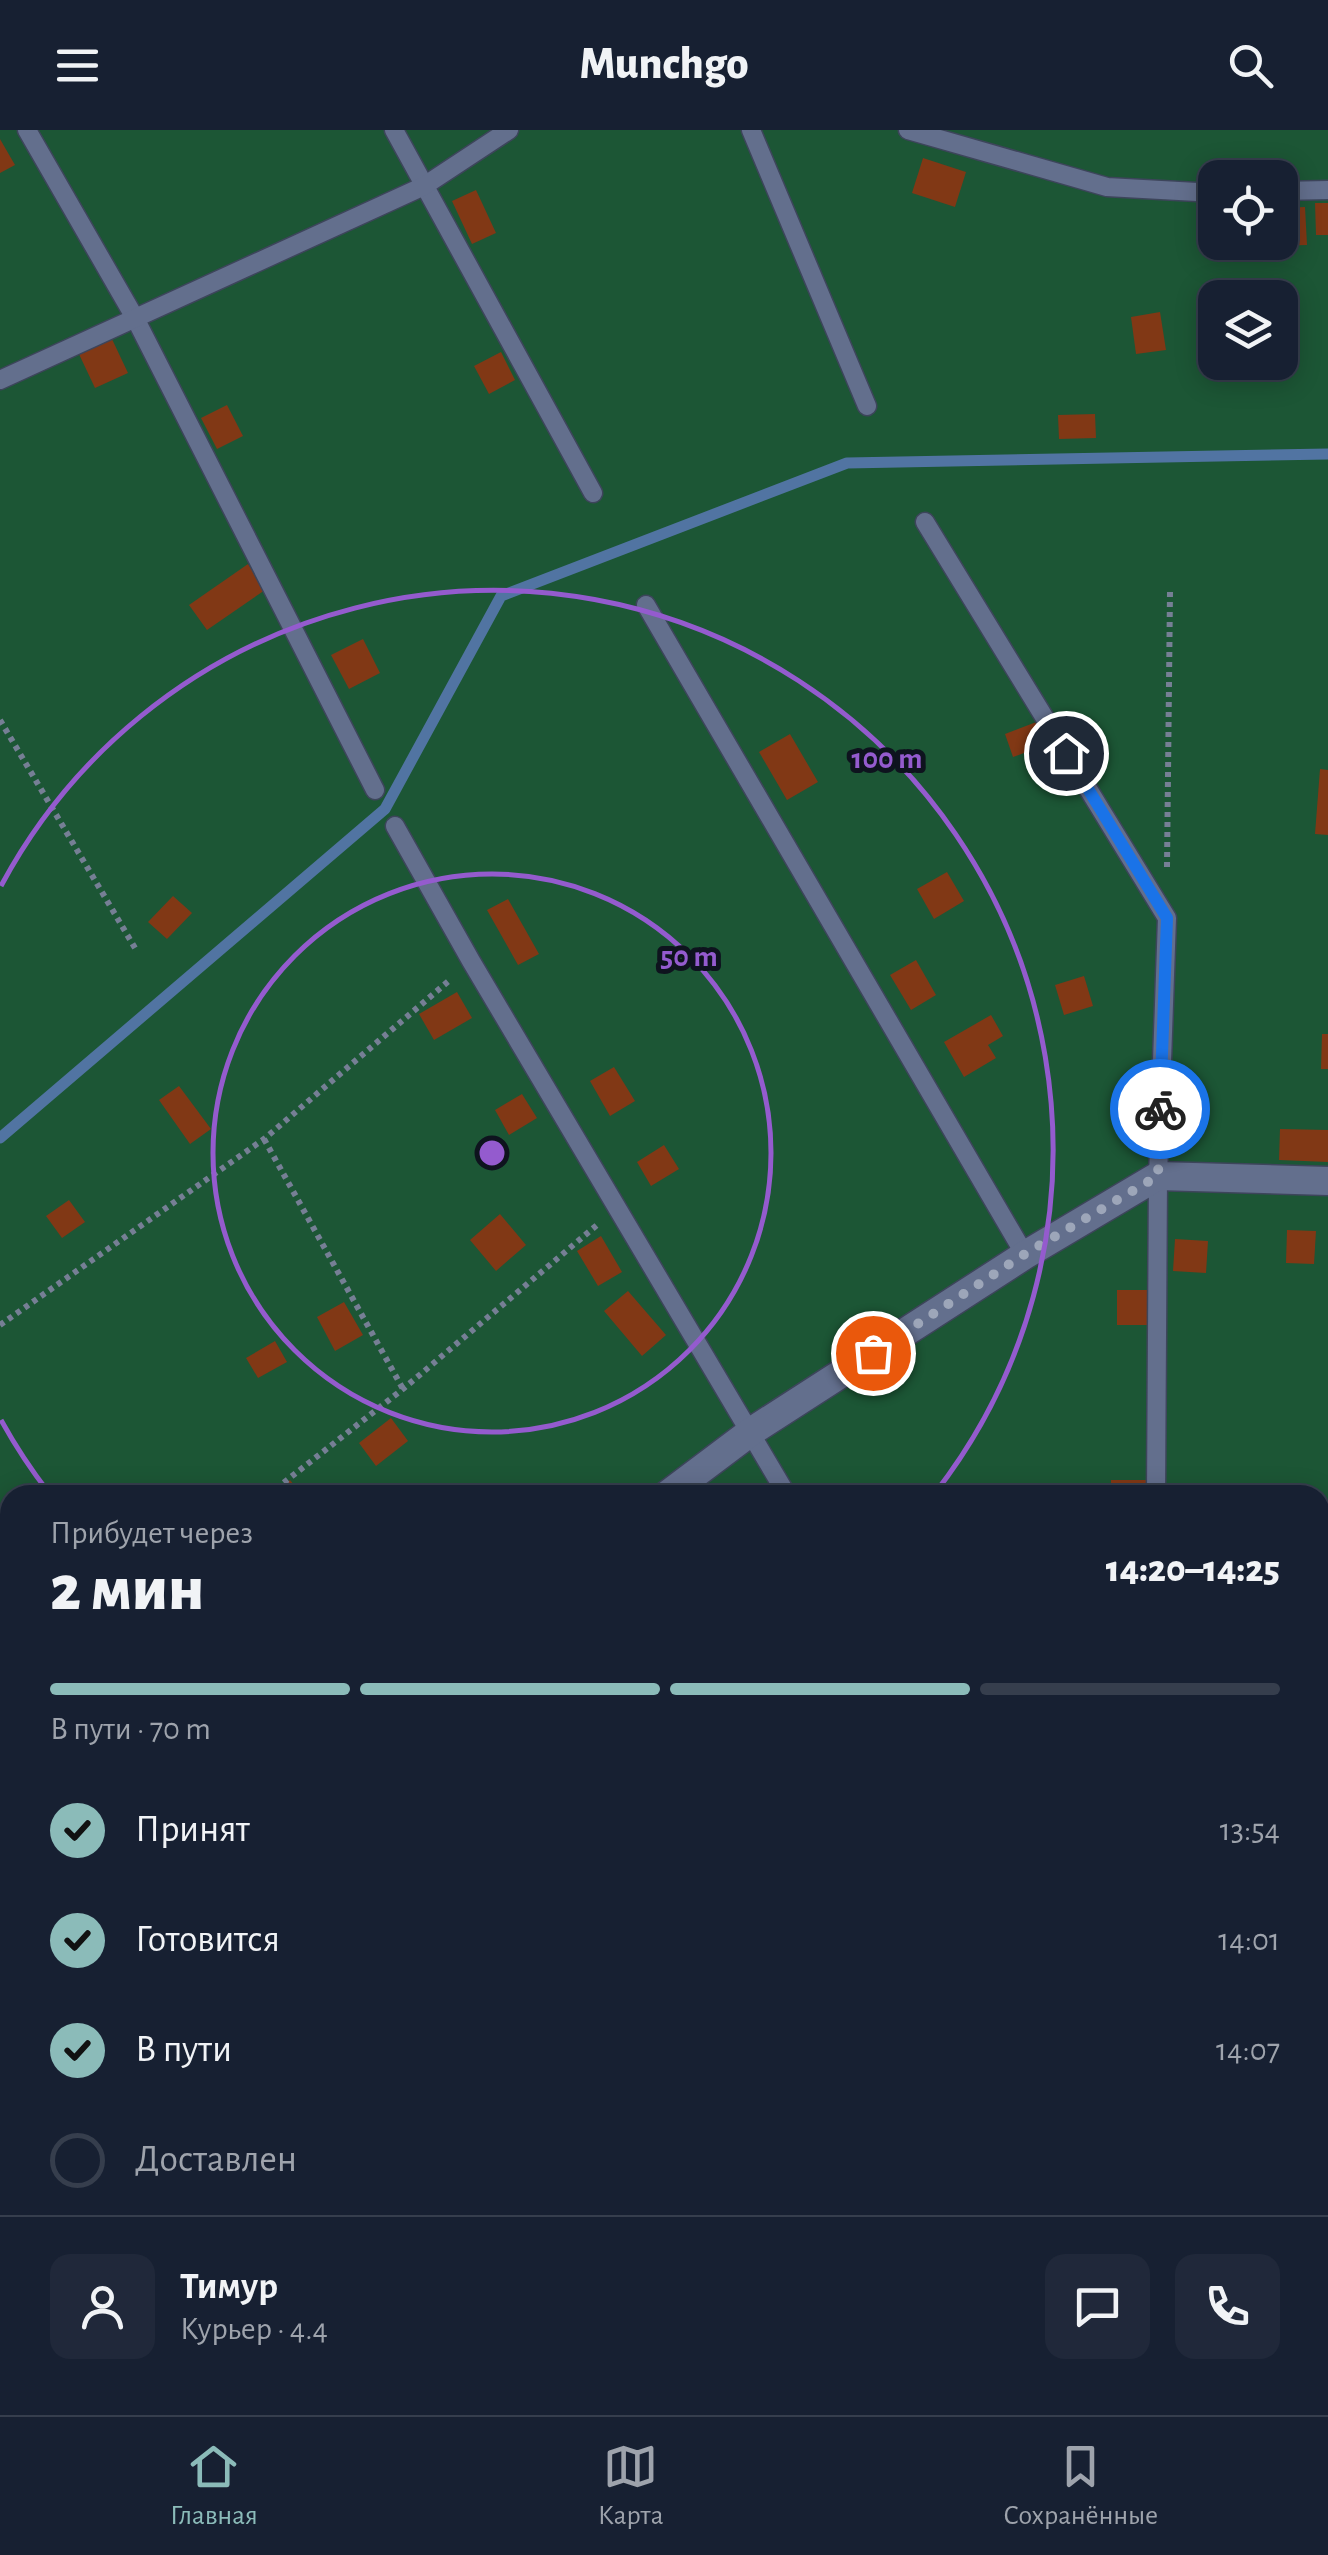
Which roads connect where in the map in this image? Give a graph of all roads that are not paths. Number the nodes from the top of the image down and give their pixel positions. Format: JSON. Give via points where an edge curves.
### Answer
{"nodes":[{"id":1,"x":27,"y":130,"type":"edge"},
{"id":2,"x":394,"y":130,"type":"edge"},
{"id":3,"x":509,"y":130,"type":"edge"},
{"id":4,"x":750,"y":130,"type":"edge"},
{"id":5,"x":908,"y":130,"type":"edge"},
{"id":6,"x":424,"y":186,"type":"junction"},
{"id":7,"x":1328,"y":190,"type":"edge"},
{"id":8,"x":1298,"y":191,"type":"edge"},
{"id":9,"x":1198,"y":193,"type":"edge"},
{"id":10,"x":135,"y":318,"type":"junction"},
{"id":11,"x":0,"y":380,"type":"edge"},
{"id":12,"x":867,"y":406,"type":"dead end"},
{"id":13,"x":593,"y":493,"type":"dead end"},
{"id":14,"x":925,"y":522,"type":"dead end"},
{"id":15,"x":646,"y":605,"type":"dead end"},
{"id":16,"x":375,"y":790,"type":"dead end"},
{"id":17,"x":395,"y":826,"type":"dead end"},
{"id":18,"x":1158,"y":1176,"type":"junction"},
{"id":19,"x":1328,"y":1181,"type":"edge"},
{"id":20,"x":1025,"y":1254,"type":"junction"},
{"id":21,"x":752,"y":1431,"type":"junction"},
{"id":22,"x":680,"y":1485,"type":"edge"},
{"id":23,"x":782,"y":1485,"type":"edge"},
{"id":24,"x":1156,"y":1485,"type":"edge"}],
"edges":[{"from":1,"to":10,"type":"lane"},
{"from":2,"to":6,"type":"lane"},
{"from":3,"to":6,"type":"lane"},
{"from":4,"to":12,"type":"lane"},
{"from":5,"to":9,"type":"lane","via":[[1107,187]]},
{"from":6,"to":10,"type":"lane"},
{"from":6,"to":13,"type":"lane"},
{"from":7,"to":8,"type":"lane"},
{"from":10,"to":11,"type":"lane"},
{"from":10,"to":16,"type":"lane"},
{"from":14,"to":18,"type":"lane","via":[[1167,918]]},
{"from":15,"to":20,"type":"lane"},
{"from":17,"to":21,"type":"lane"},
{"from":18,"to":19,"type":"street"},
{"from":18,"to":20,"type":"street"},
{"from":18,"to":24,"type":"lane"},
{"from":20,"to":21,"type":"street"},
{"from":21,"to":22,"type":"street"},
{"from":21,"to":23,"type":"lane"}]}
